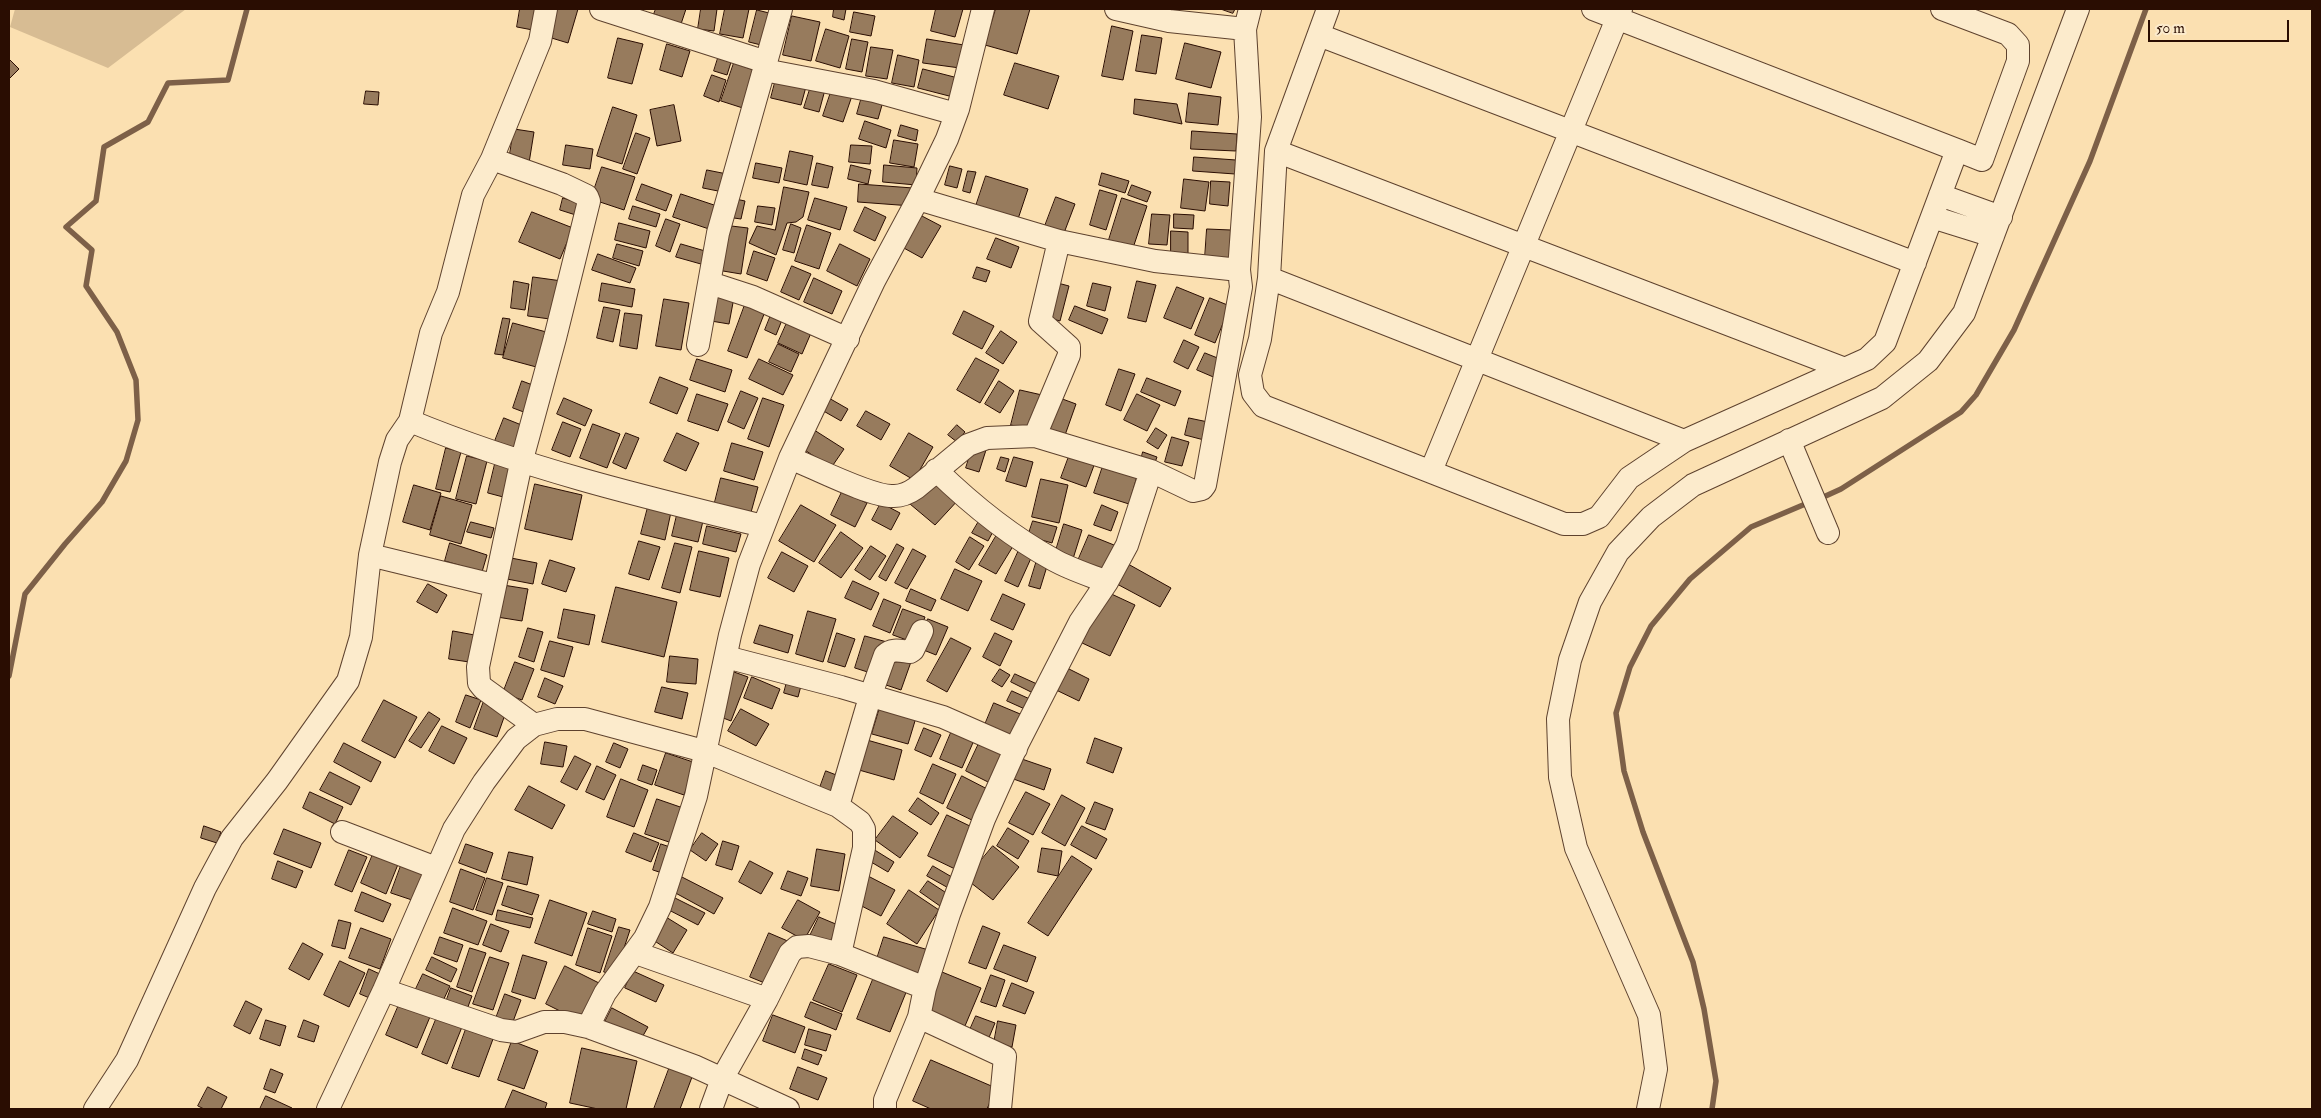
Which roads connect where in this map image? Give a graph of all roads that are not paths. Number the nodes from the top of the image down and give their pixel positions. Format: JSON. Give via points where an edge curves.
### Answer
{"nodes":[{"id":1,"x":546,"y":9,"type":"edge"},
{"id":2,"x":603,"y":9,"type":"edge"},
{"id":3,"x":781,"y":9,"type":"edge"},
{"id":4,"x":983,"y":9,"type":"edge"},
{"id":5,"x":1116,"y":9,"type":"edge"},
{"id":6,"x":1328,"y":9,"type":"edge"},
{"id":7,"x":1593,"y":9,"type":"edge"},
{"id":8,"x":1942,"y":9,"type":"edge"},
{"id":9,"x":2078,"y":9,"type":"edge"},
{"id":10,"x":1619,"y":13,"type":"edge"},
{"id":11,"x":1248,"y":19,"type":"edge"},
{"id":12,"x":1319,"y":35,"type":"junction"},
{"id":13,"x":765,"y":66,"type":"junction"},
{"id":14,"x":956,"y":114,"type":"junction"},
{"id":15,"x":1570,"y":131,"type":"junction"},
{"id":16,"x":1276,"y":150,"type":"junction"},
{"id":17,"x":1957,"y":150,"type":"junction"},
{"id":18,"x":492,"y":159,"type":"junction"},
{"id":19,"x":1940,"y":195,"type":"junction"},
{"id":20,"x":918,"y":199,"type":"junction"},
{"id":21,"x":1932,"y":217,"type":"junction"},
{"id":22,"x":1997,"y":227,"type":"junction"},
{"id":23,"x":1060,"y":241,"type":"junction"},
{"id":24,"x":1524,"y":245,"type":"junction"},
{"id":25,"x":1915,"y":263,"type":"junction"},
{"id":26,"x":1239,"y":270,"type":"junction"},
{"id":27,"x":1269,"y":278,"type":"junction"},
{"id":28,"x":710,"y":283,"type":"junction"},
{"id":29,"x":848,"y":338,"type":"junction"},
{"id":30,"x":698,"y":345,"type":"dead end"},
{"id":31,"x":1477,"y":360,"type":"junction"},
{"id":32,"x":1846,"y":369,"type":"junction"},
{"id":33,"x":410,"y":421,"type":"junction"},
{"id":34,"x":1035,"y":436,"type":"junction"},
{"id":35,"x":1789,"y":440,"type":"junction"},
{"id":36,"x":1684,"y":441,"type":"junction"},
{"id":37,"x":790,"y":458,"type":"junction"},
{"id":38,"x":521,"y":463,"type":"junction"},
{"id":39,"x":936,"y":470,"type":"junction"},
{"id":40,"x":1151,"y":471,"type":"junction"},
{"id":41,"x":1430,"y":471,"type":"junction"},
{"id":42,"x":763,"y":526,"type":"junction"},
{"id":43,"x":1828,"y":533,"type":"dead end"},
{"id":44,"x":370,"y":555,"type":"junction"},
{"id":45,"x":1107,"y":582,"type":"junction"},
{"id":46,"x":493,"y":585,"type":"junction"},
{"id":47,"x":922,"y":630,"type":"dead end"},
{"id":48,"x":726,"y":658,"type":"junction"},
{"id":49,"x":870,"y":697,"type":"junction"},
{"id":50,"x":534,"y":725,"type":"junction"},
{"id":51,"x":1016,"y":749,"type":"junction"},
{"id":52,"x":704,"y":751,"type":"junction"},
{"id":53,"x":838,"y":806,"type":"junction"},
{"id":54,"x":342,"y":832,"type":"dead end"},
{"id":55,"x":436,"y":868,"type":"junction"},
{"id":56,"x":636,"y":953,"type":"junction"},
{"id":57,"x":840,"y":954,"type":"junction"},
{"id":58,"x":925,"y":988,"type":"junction"},
{"id":59,"x":384,"y":990,"type":"junction"},
{"id":60,"x":767,"y":999,"type":"junction"},
{"id":61,"x":919,"y":1017,"type":"junction"},
{"id":62,"x":588,"y":1027,"type":"junction"},
{"id":63,"x":722,"y":1078,"type":"junction"},
{"id":64,"x":334,"y":1108,"type":"edge"},
{"id":65,"x":95,"y":1109,"type":"edge"},
{"id":66,"x":711,"y":1109,"type":"edge"},
{"id":67,"x":788,"y":1109,"type":"edge"},
{"id":68,"x":885,"y":1109,"type":"edge"},
{"id":69,"x":1000,"y":1109,"type":"edge"},
{"id":70,"x":1648,"y":1109,"type":"edge"}],
"edges":[{"from":1,"to":18,"type":"street","via":[[540,41]]},
{"from":2,"to":13,"type":"street"},
{"from":3,"to":13,"type":"street"},
{"from":4,"to":14,"type":"street"},
{"from":5,"to":11,"type":"street","via":[[1169,21]]},
{"from":6,"to":12,"type":"street"},
{"from":7,"to":10,"type":"street"},
{"from":8,"to":17,"type":"street","via":[[2008,34],[2018,45],[2018,61],[1982,160]]},
{"from":9,"to":22,"type":"street"},
{"from":10,"to":15,"type":"street"},
{"from":10,"to":17,"type":"street"},
{"from":11,"to":26,"type":"street","via":[[1250,117]]},
{"from":12,"to":15,"type":"street"},
{"from":12,"to":16,"type":"street"},
{"from":13,"to":14,"type":"street"},
{"from":13,"to":28,"type":"street","via":[[718,233]]},
{"from":14,"to":20,"type":"street"},
{"from":15,"to":24,"type":"street"},
{"from":15,"to":25,"type":"street"},
{"from":16,"to":24,"type":"street"},
{"from":16,"to":27,"type":"street"},
{"from":17,"to":19,"type":"street"},
{"from":18,"to":33,"type":"street","via":[[473,195],[448,292],[431,333]]},
{"from":18,"to":38,"type":"street","via":[[571,188],[587,196],[589,201]]},
{"from":19,"to":21,"type":"street"},
{"from":19,"to":22,"type":"street"},
{"from":20,"to":23,"type":"street"},
{"from":20,"to":29,"type":"street"},
{"from":21,"to":22,"type":"street"},
{"from":21,"to":25,"type":"street"},
{"from":22,"to":35,"type":"street","via":[[1964,312],[1928,361],[1882,398]]},
{"from":23,"to":26,"type":"street","via":[[1155,260]]},
{"from":23,"to":34,"type":"street","via":[[1040,321],[1068,347],[1069,355]]},
{"from":24,"to":31,"type":"street"},
{"from":24,"to":32,"type":"street"},
{"from":25,"to":32,"type":"street","via":[[1885,342],[1867,359]]},
{"from":26,"to":40,"type":"street","via":[[1238,306],[1204,486],[1193,491]]},
{"from":27,"to":31,"type":"street"},
{"from":27,"to":41,"type":"street","via":[[1260,338],[1250,375],[1252,393],[1262,406]]},
{"from":28,"to":29,"type":"street","via":[[753,297]]},
{"from":28,"to":30,"type":"street"},
{"from":29,"to":37,"type":"street"},
{"from":31,"to":36,"type":"street"},
{"from":31,"to":41,"type":"street"},
{"from":32,"to":36,"type":"street"},
{"from":33,"to":38,"type":"street"},
{"from":33,"to":44,"type":"street","via":[[397,440],[390,462]]},
{"from":34,"to":39,"type":"street","via":[[987,438],[968,445]]},
{"from":34,"to":40,"type":"street"},
{"from":35,"to":43,"type":"street"},
{"from":35,"to":70,"type":"street","via":[[1692,486],[1652,517],[1618,552],[1590,602],[1570,660],[1558,718],[1560,778],[1576,848],[1649,1015],[1656,1069]]},
{"from":36,"to":41,"type":"street","via":[[1629,478],[1598,517],[1582,524],[1564,524]]},
{"from":37,"to":39,"type":"street","via":[[877,494],[893,496],[906,494]]},
{"from":37,"to":42,"type":"street"},
{"from":38,"to":42,"type":"street"},
{"from":38,"to":46,"type":"street"},
{"from":39,"to":45,"type":"street","via":[[965,499],[1018,537],[1055,561]]},
{"from":40,"to":45,"type":"street","via":[[1126,545]]},
{"from":42,"to":48,"type":"street","via":[[749,564]]},
{"from":44,"to":46,"type":"street"},
{"from":44,"to":65,"type":"street","via":[[361,637],[348,681],[278,781],[232,838],[205,888],[127,1060]]},
{"from":45,"to":51,"type":"street","via":[[1080,622]]},
{"from":46,"to":50,"type":"street","via":[[478,667],[479,682]]},
{"from":47,"to":49,"type":"street","via":[[913,650],[897,650],[885,655]]},
{"from":48,"to":49,"type":"street"},
{"from":48,"to":52,"type":"street"},
{"from":49,"to":51,"type":"street","via":[[943,717]]},
{"from":49,"to":53,"type":"street"},
{"from":50,"to":52,"type":"street","via":[[585,719]]},
{"from":50,"to":55,"type":"street","via":[[516,739],[484,782],[454,830]]},
{"from":51,"to":58,"type":"street","via":[[963,873]]},
{"from":52,"to":53,"type":"street"},
{"from":52,"to":56,"type":"street","via":[[696,796],[666,889]]},
{"from":53,"to":57,"type":"street","via":[[860,822],[865,838]]},
{"from":54,"to":55,"type":"street"},
{"from":55,"to":59,"type":"street"},
{"from":56,"to":60,"type":"street"},
{"from":56,"to":62,"type":"street","via":[[605,993]]},
{"from":57,"to":58,"type":"street"},
{"from":57,"to":60,"type":"street","via":[[809,946],[797,947],[790,953]]},
{"from":58,"to":61,"type":"street"},
{"from":59,"to":62,"type":"street","via":[[501,1030],[516,1032],[544,1022]]},
{"from":59,"to":64,"type":"street"},
{"from":60,"to":63,"type":"street"},
{"from":61,"to":68,"type":"street","via":[[885,1100]]},
{"from":61,"to":69,"type":"street","via":[[1005,1057]]},
{"from":62,"to":63,"type":"street"},
{"from":63,"to":66,"type":"street"},
{"from":63,"to":67,"type":"street"}]}
